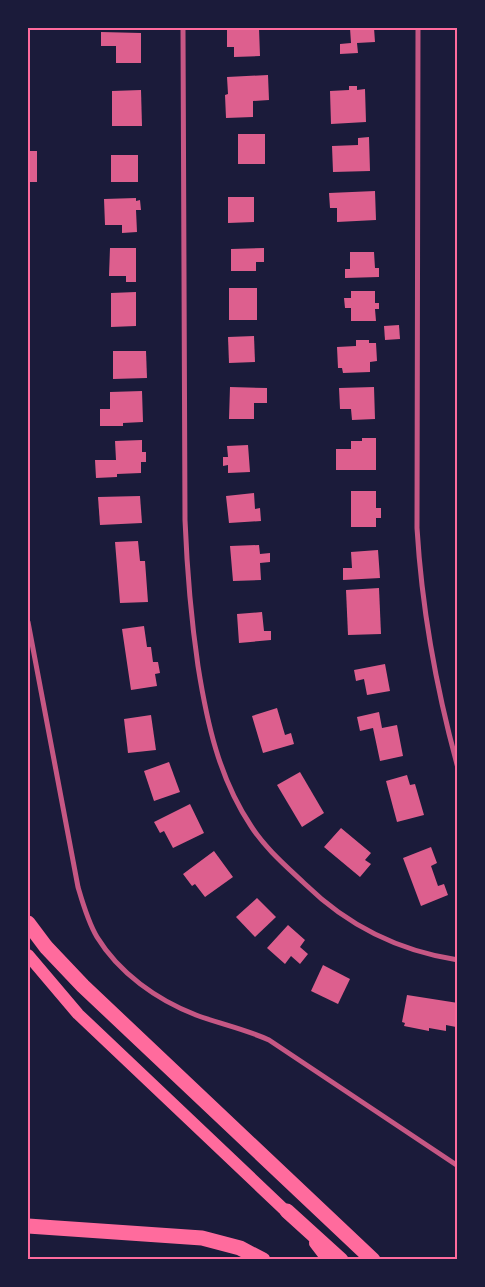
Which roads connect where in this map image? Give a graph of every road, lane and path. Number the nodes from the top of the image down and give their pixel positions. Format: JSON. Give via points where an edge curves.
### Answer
{"nodes":[{"id":1,"x":183,"y":28,"type":"edge"},
{"id":2,"x":418,"y":28,"type":"edge"},
{"id":3,"x":28,"y":622,"type":"edge"},
{"id":4,"x":458,"y":768,"type":"edge"},
{"id":5,"x":28,"y":924,"type":"edge"},
{"id":6,"x":28,"y":955,"type":"edge"},
{"id":7,"x":458,"y":960,"type":"edge"},
{"id":8,"x":32,"y":965,"type":"edge"},
{"id":9,"x":458,"y":1166,"type":"edge"},
{"id":10,"x":287,"y":1211,"type":"junction"},
{"id":11,"x":28,"y":1226,"type":"edge"},
{"id":12,"x":263,"y":1260,"type":"edge"},
{"id":13,"x":328,"y":1260,"type":"edge"},
{"id":14,"x":341,"y":1260,"type":"edge"},
{"id":15,"x":373,"y":1260,"type":"edge"}],
"edges":[{"from":1,"to":7,"type":"street","via":[[185,529],[194,638],[217,757],[227,784],[251,828],[324,902],[360,926],[402,947]]},
{"from":2,"to":4,"type":"street","via":[[417,528],[422,599],[432,662]]},
{"from":3,"to":9,"type":"street","via":[[76,881],[88,918],[103,945],[136,980],[165,1001],[197,1016],[247,1030],[269,1040]]},
{"from":5,"to":15,"type":"highway","via":[[83,986]]},
{"from":6,"to":8,"type":"main road"},
{"from":8,"to":10,"type":"main road","via":[[78,1014]]},
{"from":10,"to":13,"type":"main road"},
{"from":10,"to":14,"type":"highway"},
{"from":11,"to":12,"type":"highway","via":[[202,1238],[240,1248]]}]}
